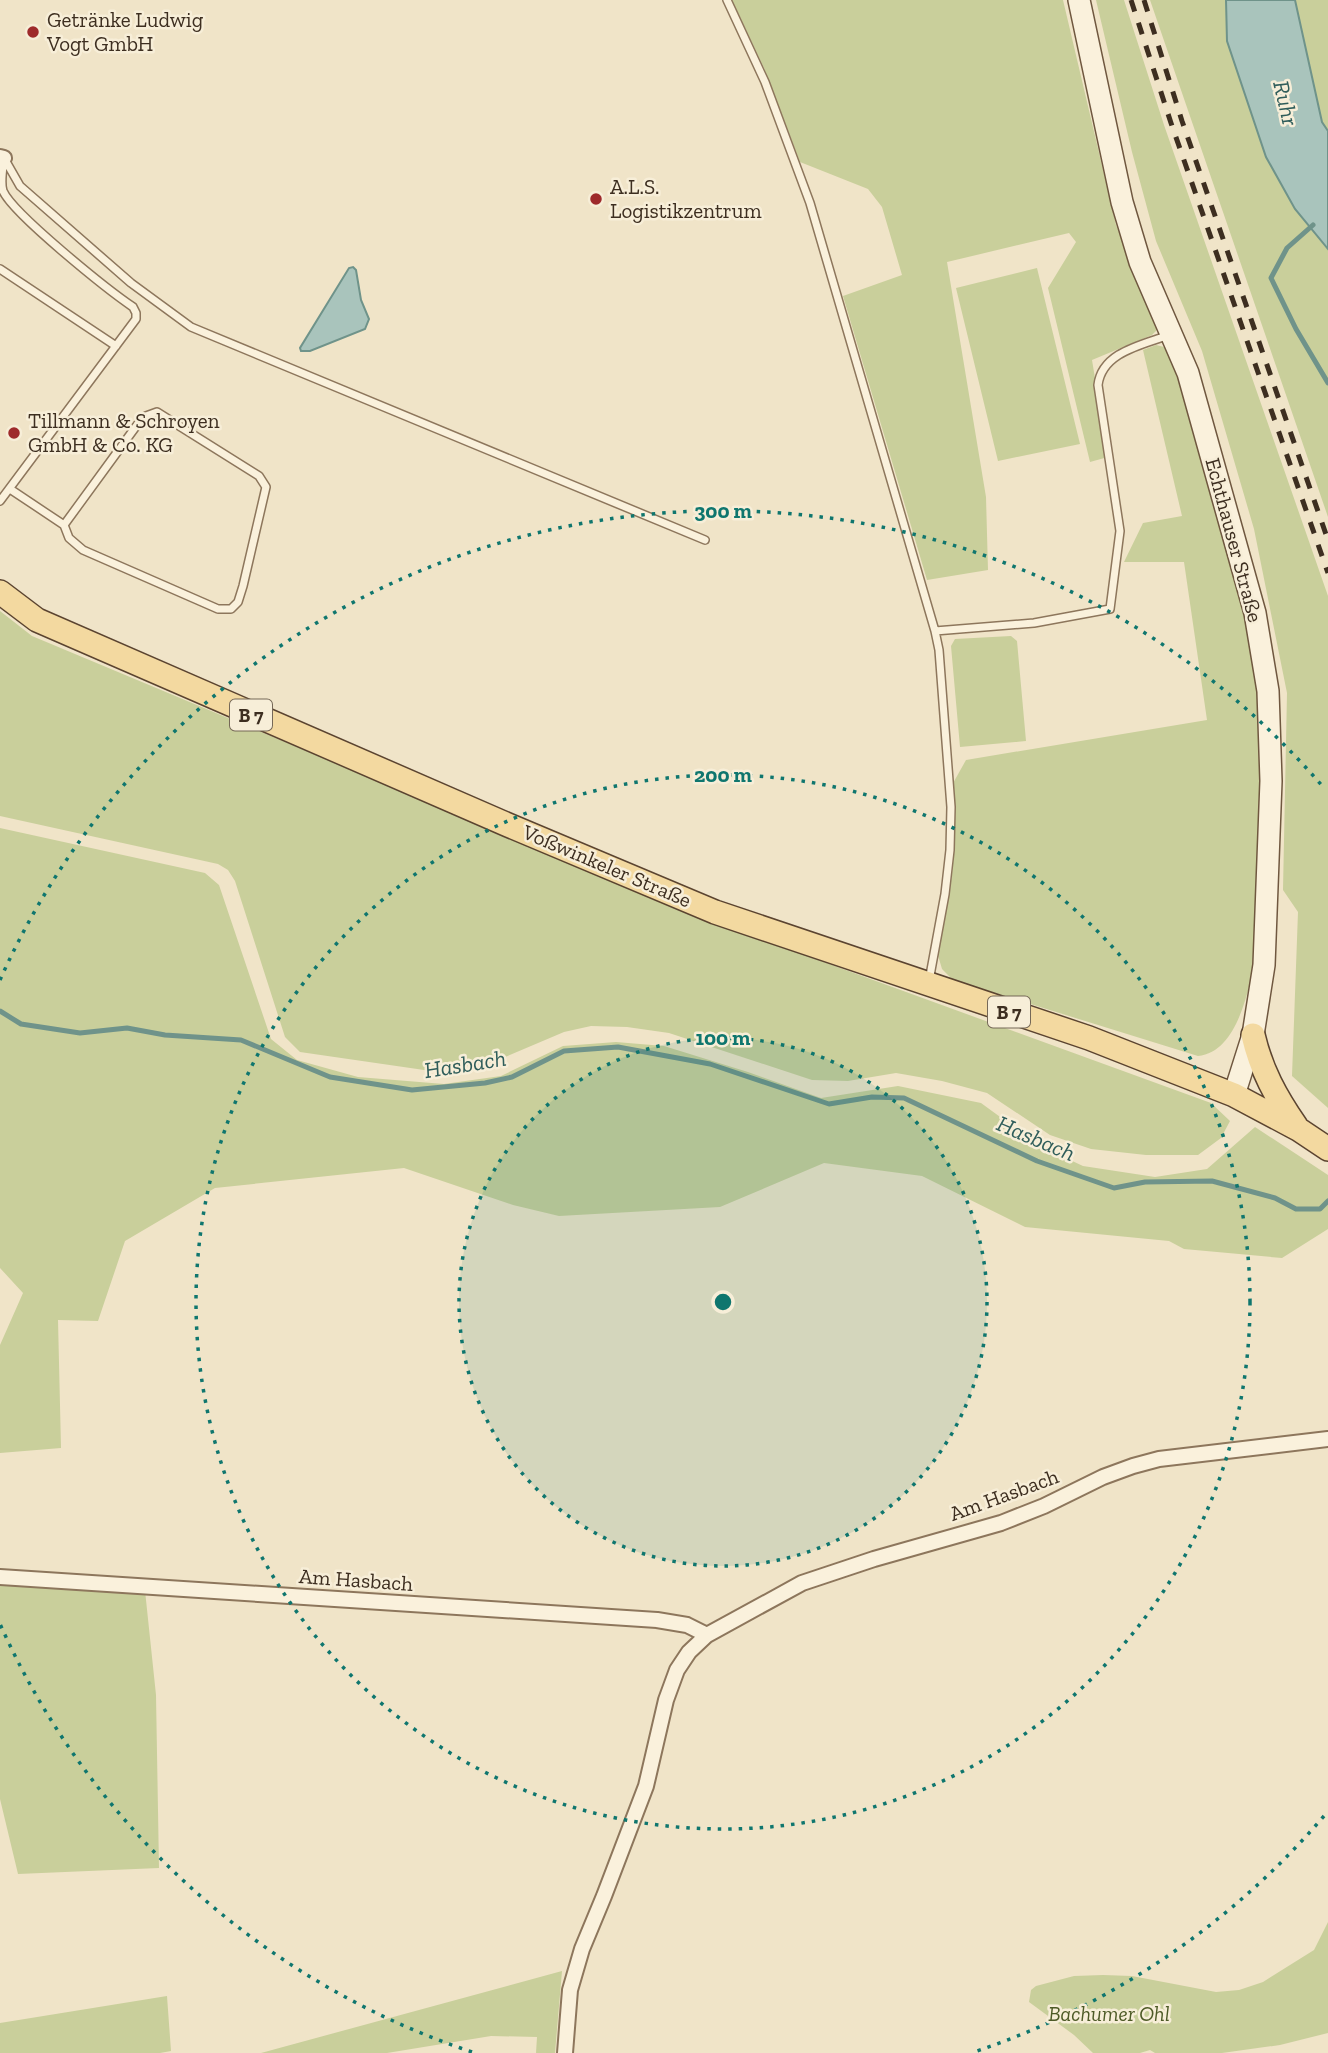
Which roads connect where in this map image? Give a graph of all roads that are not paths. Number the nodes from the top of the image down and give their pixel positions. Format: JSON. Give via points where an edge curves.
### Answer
{"nodes":[{"id":1,"x":727,"y":0,"type":"edge"},
{"id":2,"x":1079,"y":0,"type":"edge"},
{"id":3,"x":2,"y":157,"type":"edge"},
{"id":4,"x":0,"y":269,"type":"edge"},
{"id":5,"x":1172,"y":334,"type":"junction"},
{"id":6,"x":116,"y":346,"type":"junction"},
{"id":7,"x":10,"y":489,"type":"junction"},
{"id":8,"x":0,"y":501,"type":"edge"},
{"id":9,"x":64,"y":525,"type":"junction"},
{"id":10,"x":705,"y":540,"type":"dead end"},
{"id":11,"x":0,"y":592,"type":"edge"},
{"id":12,"x":935,"y":631,"type":"junction"},
{"id":13,"x":928,"y":985,"type":"junction"},
{"id":14,"x":1253,"y":1035,"type":"junction"},
{"id":15,"x":1234,"y":1095,"type":"junction"},
{"id":16,"x":1298,"y":1129,"type":"junction"},
{"id":17,"x":1328,"y":1149,"type":"edge"},
{"id":18,"x":1328,"y":1438,"type":"edge"},
{"id":19,"x":0,"y":1577,"type":"edge"},
{"id":20,"x":707,"y":1635,"type":"junction"},
{"id":21,"x":565,"y":2053,"type":"edge"}],
"edges":[{"from":1,"to":12,"type":"lane","via":[[765,82],[810,202]]},
{"from":2,"to":5,"type":"main road","name":"Echthauser Straße","via":[[1129,227]]},
{"from":3,"to":6,"type":"lane","via":[[2,188],[7,197],[133,307],[136,319]]},
{"from":3,"to":10,"type":"lane","via":[[20,186],[131,283],[191,327]]},
{"from":4,"to":6,"type":"lane"},
{"from":5,"to":12,"type":"lane","via":[[1119,355],[1099,374],[1120,531],[1110,609],[1034,623]]},
{"from":5,"to":14,"type":"main road","name":"Echthauser Straße","via":[[1191,385],[1255,613],[1269,691],[1266,936]]},
{"from":6,"to":7,"type":"lane"},
{"from":7,"to":8,"type":"lane"},
{"from":7,"to":9,"type":"lane"},
{"from":9,"to":9,"type":"lane","via":[[137,425],[157,411],[259,476],[266,487],[243,586],[231,609],[218,609],[83,550],[69,538]]},
{"from":11,"to":13,"type":"main road","name":"Voßwinkeler Straße","number":"B 7","via":[[37,620],[495,820],[715,912]]},
{"from":12,"to":13,"type":"lane","via":[[951,807],[945,894]]},
{"from":13,"to":15,"type":"main road","name":"Voßwinkeler Straße","number":"B 7","via":[[1089,1038]]},
{"from":14,"to":15,"type":"main road","name":"Echthauser Straße"},
{"from":14,"to":16,"type":"main road","via":[[1263,1072]]},
{"from":15,"to":16,"type":"main road","number":"B 7"},
{"from":16,"to":17,"type":"main road","number":"B 7"},
{"from":18,"to":20,"type":"street","name":"Am Hasbach","via":[[1133,1466],[1001,1523],[802,1583]]},
{"from":19,"to":20,"type":"street","name":"Am Hasbach","via":[[657,1620],[687,1625]]},
{"from":20,"to":21,"type":"street","name":"Am Hasbach","via":[[677,1670],[666,1700],[646,1786],[573,1979]]}]}
